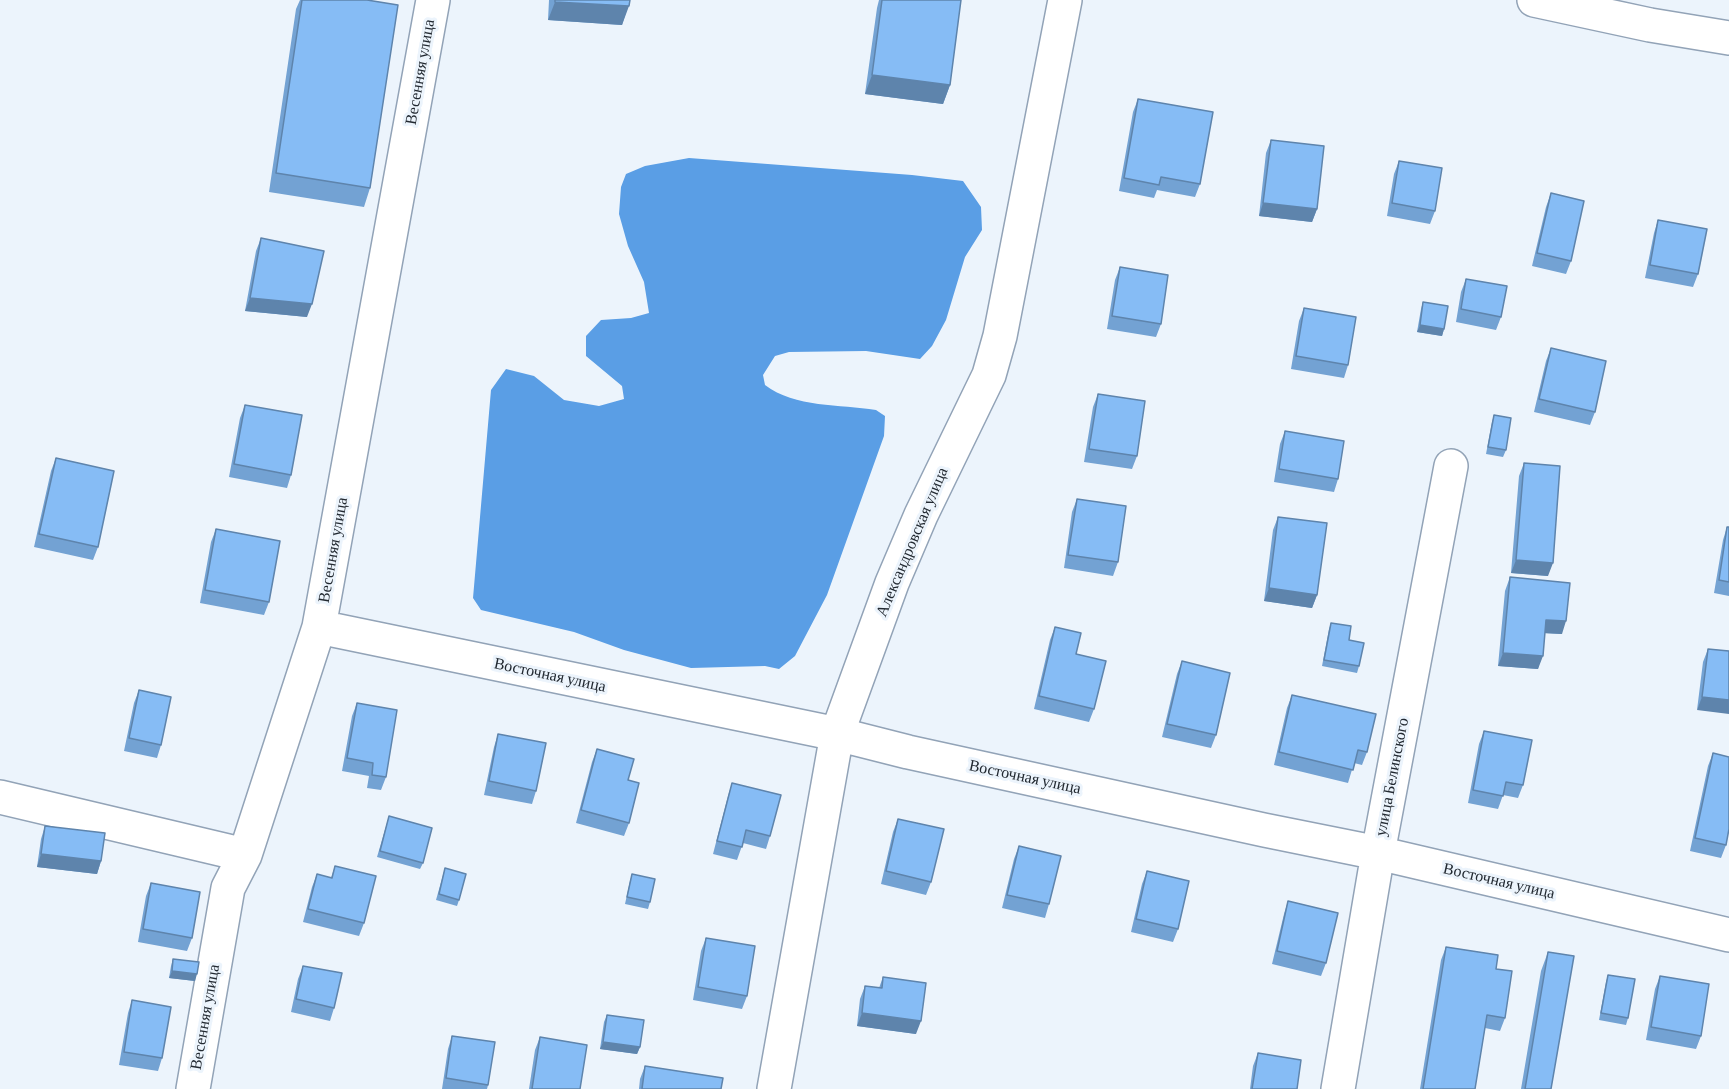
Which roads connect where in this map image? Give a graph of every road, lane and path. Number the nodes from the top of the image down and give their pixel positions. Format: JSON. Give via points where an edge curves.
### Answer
{"nodes":[{"id":1,"x":433,"y":0,"type":"edge"},
{"id":2,"x":1065,"y":0,"type":"edge"},
{"id":3,"x":1534,"y":0,"type":"edge"},
{"id":4,"x":1729,"y":38,"type":"edge"},
{"id":5,"x":1451,"y":466,"type":"dead end"},
{"id":6,"x":319,"y":627,"type":"junction"},
{"id":7,"x":837,"y":734,"type":"junction"},
{"id":8,"x":0,"y":797,"type":"edge"},
{"id":9,"x":1378,"y":853,"type":"junction"},
{"id":10,"x":246,"y":855,"type":"junction"},
{"id":11,"x":1729,"y":935,"type":"edge"},
{"id":12,"x":193,"y":1089,"type":"edge"},
{"id":13,"x":774,"y":1089,"type":"edge"},
{"id":14,"x":1338,"y":1089,"type":"edge"}],
"edges":[{"from":1,"to":6,"type":"street","name":"Весенняя улица"},
{"from":2,"to":7,"type":"street","name":"Александровская улица","via":[[1000,336],[989,375],[892,583]]},
{"from":3,"to":4,"type":"street"},
{"from":5,"to":9,"type":"street","name":"улица Белинского"},
{"from":6,"to":7,"type":"street","name":"Восточная улица"},
{"from":6,"to":10,"type":"street","name":"Весенняя улица"},
{"from":7,"to":9,"type":"street","name":"Восточная улица"},
{"from":7,"to":13,"type":"street","name":"Александровская улица"},
{"from":8,"to":10,"type":"street"},
{"from":9,"to":11,"type":"street","name":"Восточная улица"},
{"from":9,"to":14,"type":"street","name":"улица Белинского"},
{"from":10,"to":12,"type":"street","name":"Весенняя улица","via":[[228,888]]}]}
